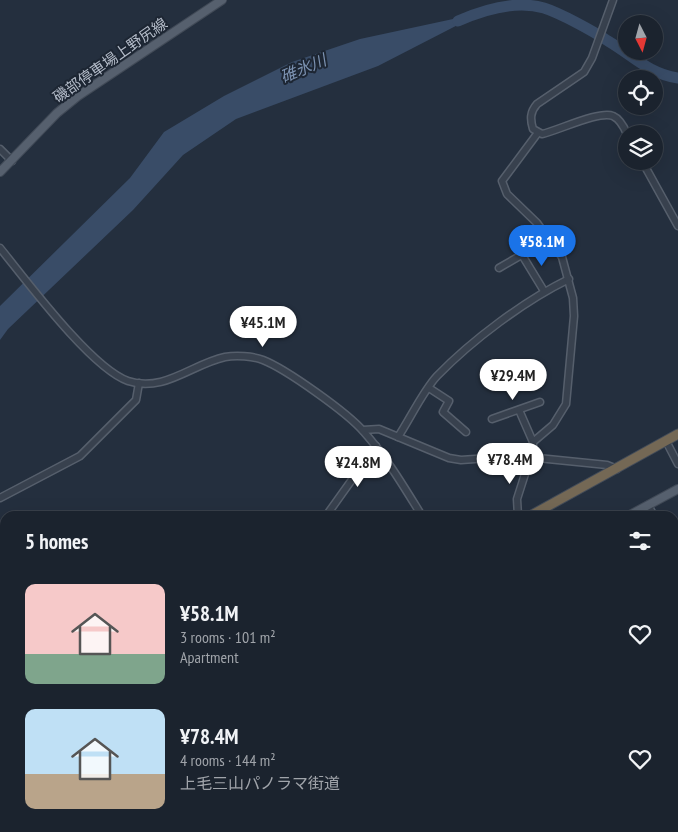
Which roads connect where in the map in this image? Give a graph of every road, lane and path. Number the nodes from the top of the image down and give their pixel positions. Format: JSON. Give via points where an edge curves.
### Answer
{"nodes":[{"id":1,"x":221,"y":0,"type":"edge"},
{"id":2,"x":613,"y":0,"type":"edge"},
{"id":3,"x":621,"y":125,"type":"edge"},
{"id":4,"x":537,"y":134,"type":"junction"},
{"id":5,"x":0,"y":149,"type":"edge"},
{"id":6,"x":12,"y":161,"type":"junction"},
{"id":7,"x":647,"y":170,"type":"edge"},
{"id":8,"x":0,"y":172,"type":"edge"},
{"id":9,"x":678,"y":226,"type":"edge"},
{"id":10,"x":549,"y":239,"type":"junction"},
{"id":11,"x":0,"y":248,"type":"edge"},
{"id":12,"x":522,"y":255,"type":"junction"},
{"id":13,"x":499,"y":268,"type":"dead end"},
{"id":14,"x":569,"y":279,"type":"junction"},
{"id":15,"x":544,"y":291,"type":"junction"},
{"id":16,"x":139,"y":383,"type":"junction"},
{"id":17,"x":429,"y":388,"type":"junction"},
{"id":18,"x":540,"y":402,"type":"dead end"},
{"id":19,"x":519,"y":410,"type":"junction"},
{"id":20,"x":492,"y":419,"type":"dead end"},
{"id":21,"x":363,"y":430,"type":"junction"},
{"id":22,"x":466,"y":432,"type":"dead end"},
{"id":23,"x":678,"y":434,"type":"edge"},
{"id":24,"x":398,"y":437,"type":"junction"},
{"id":25,"x":666,"y":441,"type":"junction"},
{"id":26,"x":533,"y":442,"type":"junction"},
{"id":27,"x":376,"y":446,"type":"junction"},
{"id":28,"x":529,"y":457,"type":"junction"},
{"id":29,"x":678,"y":464,"type":"edge"},
{"id":30,"x":617,"y":469,"type":"junction"},
{"id":31,"x":678,"y":489,"type":"edge"},
{"id":32,"x":0,"y":498,"type":"edge"},
{"id":33,"x":648,"y":505,"type":"junction"},
{"id":34,"x":330,"y":511,"type":"edge"},
{"id":35,"x":419,"y":511,"type":"edge"},
{"id":36,"x":518,"y":511,"type":"edge"},
{"id":37,"x":539,"y":511,"type":"edge"},
{"id":38,"x":637,"y":511,"type":"edge"},
{"id":39,"x":651,"y":511,"type":"edge"}],
"edges":[{"from":1,"to":6,"type":"main road","name":"磯部停車場上野尻線","via":[[78,96]]},
{"from":2,"to":4,"type":"street","via":[[592,58],[579,76],[532,110],[532,124]]},
{"from":3,"to":4,"type":"street","via":[[611,114],[600,115]]},
{"from":4,"to":10,"type":"street","via":[[502,182],[507,194],[538,222]]},
{"from":5,"to":6,"type":"street"},
{"from":6,"to":8,"type":"main road","name":"磯部停車場上野尻線"},
{"from":7,"to":9,"type":"street"},
{"from":10,"to":12,"type":"street"},
{"from":10,"to":14,"type":"street","via":[[562,257]]},
{"from":11,"to":16,"type":"street","via":[[49,309],[104,365],[128,381]]},
{"from":12,"to":13,"type":"street"},
{"from":12,"to":15,"type":"street"},
{"from":14,"to":15,"type":"street"},
{"from":14,"to":26,"type":"street","via":[[574,316],[566,404],[553,425]]},
{"from":15,"to":17,"type":"street","via":[[501,322],[436,377]]},
{"from":16,"to":21,"type":"street","via":[[172,379],[225,357],[262,359],[331,404]]},
{"from":16,"to":32,"type":"street","via":[[136,400],[80,456]]},
{"from":17,"to":22,"type":"street","via":[[449,401],[444,412]]},
{"from":17,"to":24,"type":"street"},
{"from":18,"to":19,"type":"street"},
{"from":19,"to":20,"type":"street"},
{"from":19,"to":26,"type":"street"},
{"from":21,"to":24,"type":"street","via":[[379,430]]},
{"from":21,"to":27,"type":"street"},
{"from":23,"to":25,"type":"highway"},
{"from":24,"to":28,"type":"street","via":[[461,460]]},
{"from":25,"to":29,"type":"street"},
{"from":25,"to":30,"type":"highway"},
{"from":26,"to":28,"type":"street"},
{"from":27,"to":34,"type":"street"},
{"from":27,"to":35,"type":"street"},
{"from":28,"to":30,"type":"street"},
{"from":28,"to":36,"type":"street"},
{"from":30,"to":37,"type":"highway"},
{"from":31,"to":33,"type":"main road"},
{"from":33,"to":38,"type":"main road"},
{"from":33,"to":39,"type":"street"}]}
